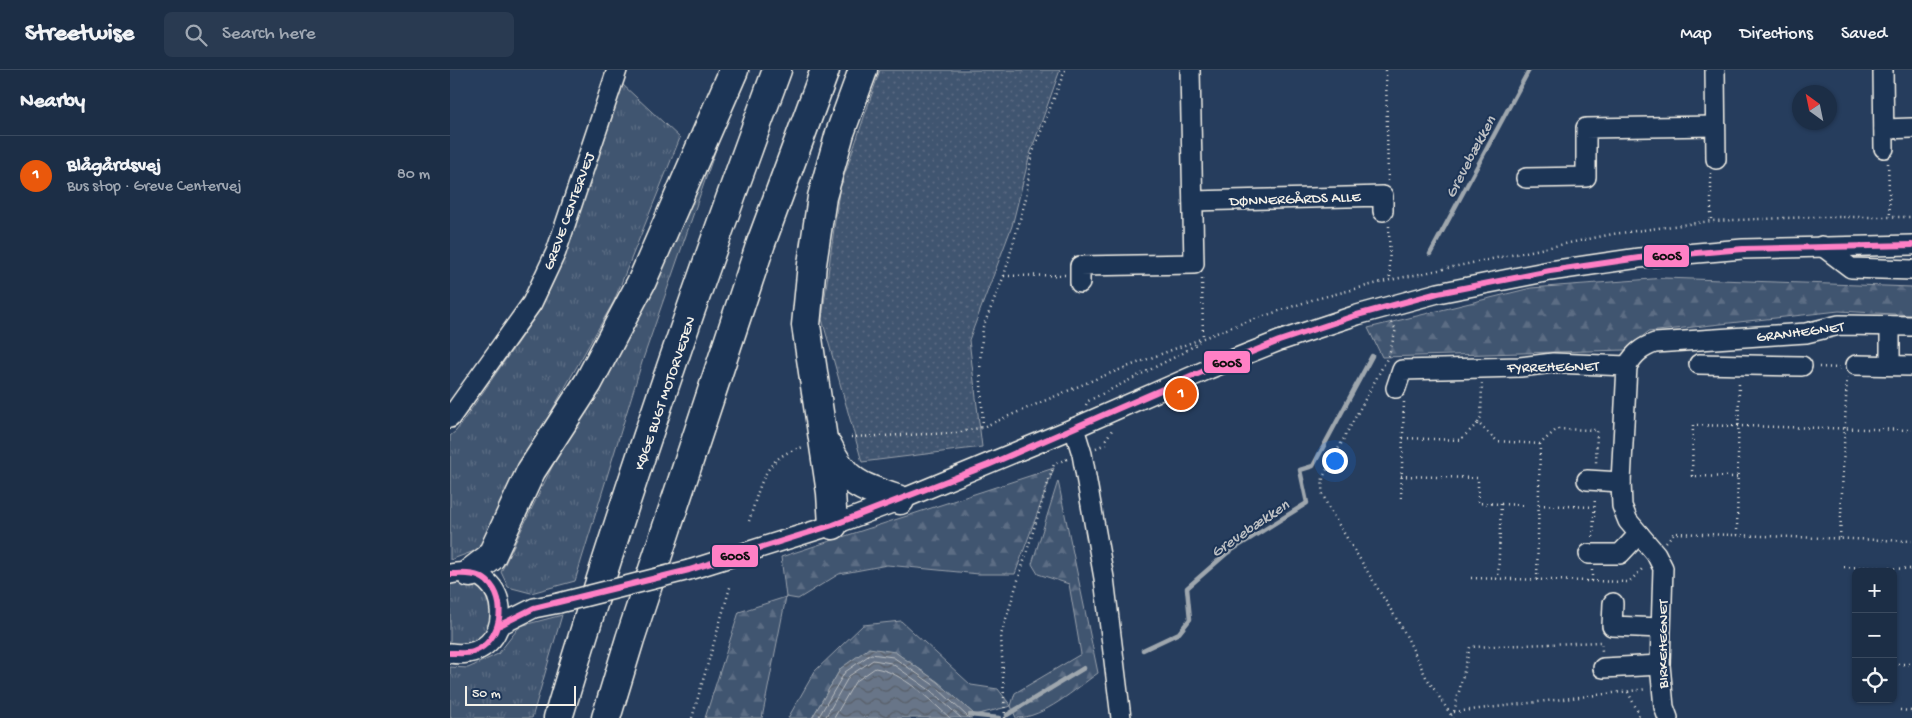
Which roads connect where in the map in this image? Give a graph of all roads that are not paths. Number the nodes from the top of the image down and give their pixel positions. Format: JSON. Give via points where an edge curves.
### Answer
{"nodes":[{"id":1,"x":617,"y":70,"type":"edge"},
{"id":2,"x":734,"y":70,"type":"edge"},
{"id":3,"x":777,"y":70,"type":"edge"},
{"id":4,"x":825,"y":70,"type":"edge"},
{"id":5,"x":863,"y":70,"type":"edge"},
{"id":6,"x":1190,"y":70,"type":"edge"},
{"id":7,"x":1714,"y":70,"type":"edge"},
{"id":8,"x":1883,"y":70,"type":"edge"},
{"id":9,"x":1716,"y":126,"type":"junction"},
{"id":10,"x":1912,"y":128,"type":"edge"},
{"id":11,"x":1884,"y":129,"type":"junction"},
{"id":12,"x":1884,"y":148,"type":"road end"},
{"id":13,"x":1716,"y":159,"type":"road end"},
{"id":14,"x":1526,"y":178,"type":"dead end"},
{"id":15,"x":1193,"y":201,"type":"junction"},
{"id":16,"x":1383,"y":203,"type":"road end"},
{"id":17,"x":1912,"y":245,"type":"edge"},
{"id":18,"x":1822,"y":246,"type":"junction"},
{"id":19,"x":1880,"y":246,"type":"junction"},
{"id":20,"x":1912,"y":253,"type":"edge"},
{"id":21,"x":1912,"y":270,"type":"edge"},
{"id":22,"x":1080,"y":279,"type":"road end"},
{"id":23,"x":1890,"y":326,"type":"junction"},
{"id":24,"x":1912,"y":326,"type":"edge"},
{"id":25,"x":1740,"y":337,"type":"junction"},
{"id":26,"x":1699,"y":364,"type":"dead end"},
{"id":27,"x":1740,"y":365,"type":"junction"},
{"id":28,"x":1856,"y":365,"type":"dead end"},
{"id":29,"x":1890,"y":365,"type":"junction"},
{"id":30,"x":1627,"y":366,"type":"junction"},
{"id":31,"x":1802,"y":366,"type":"road end"},
{"id":32,"x":1912,"y":366,"type":"edge"},
{"id":33,"x":1396,"y":388,"type":"road end"},
{"id":34,"x":450,"y":418,"type":"edge"},
{"id":35,"x":1074,"y":428,"type":"junction"},
{"id":36,"x":813,"y":440,"type":"junction"},
{"id":37,"x":1591,"y":481,"type":"road end"},
{"id":38,"x":1622,"y":482,"type":"junction"},
{"id":39,"x":900,"y":500,"type":"junction"},
{"id":40,"x":833,"y":525,"type":"junction"},
{"id":41,"x":1639,"y":534,"type":"junction"},
{"id":42,"x":1591,"y":554,"type":"road end"},
{"id":43,"x":460,"y":573,"type":"edge"},
{"id":44,"x":499,"y":598,"type":"junction"},
{"id":45,"x":1613,"y":603,"type":"dead end"},
{"id":46,"x":534,"y":608,"type":"junction"},
{"id":47,"x":500,"y":625,"type":"junction"},
{"id":48,"x":1661,"y":628,"type":"junction"},
{"id":49,"x":450,"y":653,"type":"edge"},
{"id":50,"x":1660,"y":665,"type":"junction"},
{"id":51,"x":1603,"y":668,"type":"road end"},
{"id":52,"x":558,"y":718,"type":"edge"},
{"id":53,"x":606,"y":718,"type":"edge"},
{"id":54,"x":1121,"y":718,"type":"edge"},
{"id":55,"x":1668,"y":718,"type":"edge"}],
"edges":[{"from":1,"to":34,"type":"street","name":"GREVE CENTERVEJ","via":[[556,252],[532,303]]},
{"from":2,"to":43,"type":"highway","via":[[642,281],[588,383],[531,471],[491,557]]},
{"from":3,"to":52,"type":"highway","name":"KØGE BUGT MOTORVEJEN","via":[[710,253]]},
{"from":4,"to":53,"type":"highway","via":[[761,243]]},
{"from":5,"to":36,"type":"highway","via":[[840,133],[822,197],[812,264],[806,325]]},
{"from":6,"to":15,"type":"street"},
{"from":7,"to":9,"type":"street"},
{"from":8,"to":11,"type":"street"},
{"from":9,"to":13,"type":"street"},
{"from":9,"to":14,"type":"street","via":[[1586,128],[1586,177]]},
{"from":10,"to":11,"type":"street"},
{"from":11,"to":12,"type":"street"},
{"from":15,"to":16,"type":"street","name":"DØNNERGÅRDS ALLE"},
{"from":15,"to":22,"type":"street","via":[[1194,264],[1080,266]]},
{"from":17,"to":19,"type":"street"},
{"from":18,"to":19,"type":"street"},
{"from":18,"to":21,"type":"street","via":[[1851,268]]},
{"from":18,"to":35,"type":"street","via":[[1639,258],[1438,293],[1279,341]]},
{"from":19,"to":20,"type":"street"},
{"from":23,"to":24,"type":"street","name":"GRANHEGNET"},
{"from":23,"to":25,"type":"street","name":"GRANHEGNET","via":[[1839,325],[1806,333]]},
{"from":23,"to":29,"type":"street"},
{"from":25,"to":27,"type":"street","name":"GRANHEGNET"},
{"from":25,"to":30,"type":"street","name":"GRANHEGNET","via":[[1655,343],[1635,353]]},
{"from":26,"to":27,"type":"street","name":"GRANHEGNET"},
{"from":27,"to":31,"type":"street","name":"GRANHEGNET"},
{"from":28,"to":29,"type":"street"},
{"from":29,"to":32,"type":"street"},
{"from":30,"to":33,"type":"street","name":"FYRREHEGNET","via":[[1553,363],[1402,370]]},
{"from":30,"to":38,"type":"street"},
{"from":35,"to":39,"type":"street"},
{"from":35,"to":54,"type":"street","via":[[1082,454],[1104,578]]},
{"from":36,"to":39,"type":"highway","via":[[862,487]]},
{"from":36,"to":40,"type":"highway","via":[[831,493]]},
{"from":37,"to":38,"type":"street"},
{"from":38,"to":41,"type":"street","via":[[1622,506],[1628,521]]},
{"from":39,"to":40,"type":"street"},
{"from":40,"to":46,"type":"street","bridge":true,"via":[[688,570]]},
{"from":41,"to":42,"type":"street","via":[[1620,554]]},
{"from":41,"to":48,"type":"street","name":"BIRKEHEGNET","via":[[1659,561]]},
{"from":43,"to":44,"type":"street","via":[[487,582]]},
{"from":44,"to":46,"type":"street"},
{"from":44,"to":47,"type":"street"},
{"from":45,"to":48,"type":"street","via":[[1612,626]]},
{"from":46,"to":47,"type":"street"},
{"from":47,"to":49,"type":"street","via":[[486,645],[463,654]]},
{"from":48,"to":50,"type":"street","name":"BIRKEHEGNET"},
{"from":50,"to":51,"type":"street"},
{"from":50,"to":55,"type":"street","name":"BIRKEHEGNET"}]}
